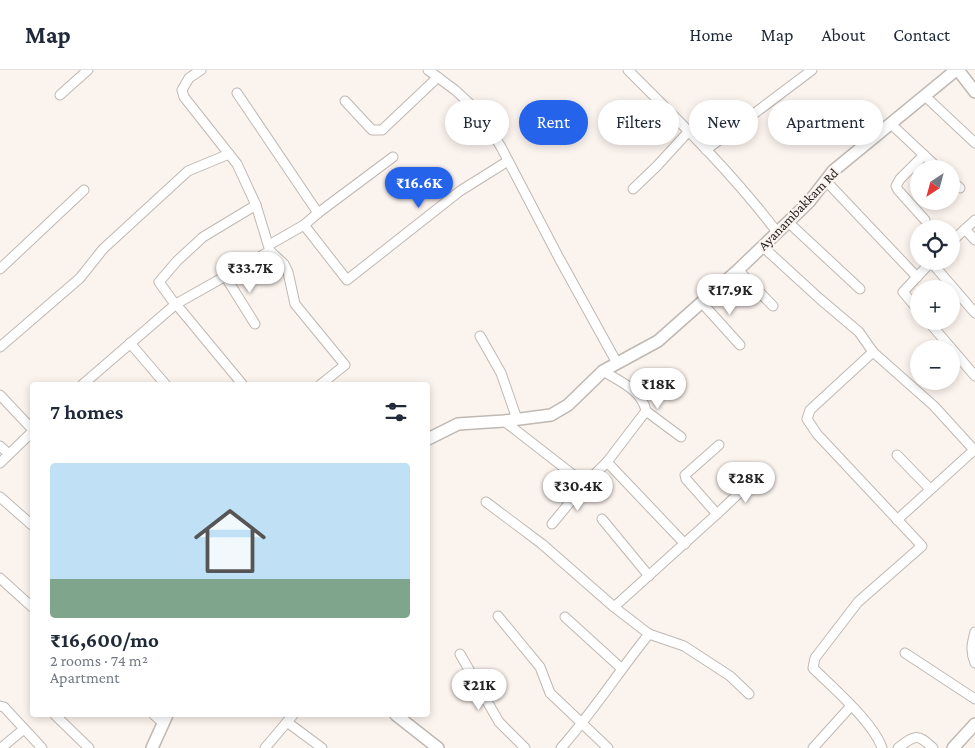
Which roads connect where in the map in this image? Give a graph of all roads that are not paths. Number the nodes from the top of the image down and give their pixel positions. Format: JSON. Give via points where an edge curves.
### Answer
{"nodes":[{"id":1,"x":201,"y":70,"type":"edge"},
{"id":2,"x":428,"y":70,"type":"edge"},
{"id":3,"x":628,"y":70,"type":"edge"},
{"id":4,"x":812,"y":70,"type":"edge"},
{"id":5,"x":957,"y":70,"type":"edge"},
{"id":6,"x":85,"y":71,"type":"edge"},
{"id":7,"x":186,"y":74,"type":"edge"},
{"id":8,"x":438,"y":77,"type":"junction"},
{"id":9,"x":974,"y":90,"type":"edge"},
{"id":10,"x":237,"y":93,"type":"dead end"},
{"id":11,"x":60,"y":95,"type":"dead end"},
{"id":12,"x":925,"y":96,"type":"junction"},
{"id":13,"x":345,"y":101,"type":"dead end"},
{"id":14,"x":891,"y":124,"type":"junction"},
{"id":15,"x":689,"y":132,"type":"joint"},
{"id":16,"x":975,"y":143,"type":"edge"},
{"id":17,"x":701,"y":145,"type":"edge"},
{"id":18,"x":706,"y":150,"type":"junction"},
{"id":19,"x":229,"y":154,"type":"junction"},
{"id":20,"x":924,"y":155,"type":"junction"},
{"id":21,"x":393,"y":158,"type":"dead end"},
{"id":22,"x":929,"y":160,"type":"edge"},
{"id":23,"x":508,"y":161,"type":"junction"},
{"id":24,"x":826,"y":181,"type":"junction"},
{"id":25,"x":633,"y":188,"type":"dead end"},
{"id":26,"x":84,"y":190,"type":"dead end"},
{"id":27,"x":256,"y":205,"type":"junction"},
{"id":28,"x":318,"y":213,"type":"junction"},
{"id":29,"x":925,"y":220,"type":"dead end"},
{"id":30,"x":975,"y":220,"type":"edge"},
{"id":31,"x":788,"y":222,"type":"junction"},
{"id":32,"x":304,"y":225,"type":"junction"},
{"id":33,"x":965,"y":228,"type":"junction"},
{"id":34,"x":777,"y":232,"type":"junction"},
{"id":35,"x":960,"y":233,"type":"edge"},
{"id":36,"x":975,"y":240,"type":"edge"},
{"id":37,"x":762,"y":246,"type":"junction"},
{"id":38,"x":270,"y":248,"type":"junction"},
{"id":39,"x":0,"y":269,"type":"edge"},
{"id":40,"x":738,"y":270,"type":"junction"},
{"id":41,"x":923,"y":270,"type":"edge"},
{"id":42,"x":939,"y":270,"type":"edge"},
{"id":43,"x":225,"y":276,"type":"junction"},
{"id":44,"x":916,"y":277,"type":"junction"},
{"id":45,"x":913,"y":280,"type":"edge"},
{"id":46,"x":910,"y":284,"type":"edge"},
{"id":47,"x":860,"y":289,"type":"dead end"},
{"id":48,"x":910,"y":300,"type":"edge"},
{"id":49,"x":702,"y":303,"type":"junction"},
{"id":50,"x":176,"y":304,"type":"junction"},
{"id":51,"x":773,"y":306,"type":"dead end"},
{"id":52,"x":975,"y":313,"type":"edge"},
{"id":53,"x":255,"y":324,"type":"dead end"},
{"id":54,"x":936,"y":330,"type":"edge"},
{"id":55,"x":480,"y":336,"type":"dead end"},
{"id":56,"x":130,"y":343,"type":"junction"},
{"id":57,"x":740,"y":346,"type":"dead end"},
{"id":58,"x":0,"y":347,"type":"edge"},
{"id":59,"x":873,"y":352,"type":"junction"},
{"id":60,"x":617,"y":363,"type":"junction"},
{"id":61,"x":603,"y":371,"type":"junction"},
{"id":62,"x":975,"y":376,"type":"edge"},
{"id":63,"x":85,"y":382,"type":"edge"},
{"id":64,"x":163,"y":382,"type":"edge"},
{"id":65,"x":240,"y":382,"type":"edge"},
{"id":66,"x":324,"y":382,"type":"edge"},
{"id":67,"x":0,"y":395,"type":"edge"},
{"id":68,"x":646,"y":411,"type":"junction"},
{"id":69,"x":517,"y":419,"type":"junction"},
{"id":70,"x":504,"y":422,"type":"junction"},
{"id":71,"x":30,"y":428,"type":"edge"},
{"id":72,"x":30,"y":432,"type":"edge"},
{"id":73,"x":430,"y":438,"type":"edge"},
{"id":74,"x":681,"y":438,"type":"dead end"},
{"id":75,"x":719,"y":445,"type":"dead end"},
{"id":76,"x":0,"y":446,"type":"edge"},
{"id":77,"x":974,"y":451,"type":"edge"},
{"id":78,"x":9,"y":454,"type":"junction"},
{"id":79,"x":897,"y":455,"type":"dead end"},
{"id":80,"x":607,"y":462,"type":"junction"},
{"id":81,"x":0,"y":463,"type":"edge"},
{"id":82,"x":757,"y":476,"type":"dead end"},
{"id":83,"x":585,"y":484,"type":"junction"},
{"id":84,"x":930,"y":489,"type":"junction"},
{"id":85,"x":0,"y":497,"type":"edge"},
{"id":86,"x":486,"y":502,"type":"dead end"},
{"id":87,"x":718,"y":514,"type":"junction"},
{"id":88,"x":602,"y":519,"type":"dead end"},
{"id":89,"x":897,"y":520,"type":"junction"},
{"id":90,"x":30,"y":523,"type":"edge"},
{"id":91,"x":552,"y":524,"type":"dead end"},
{"id":92,"x":685,"y":544,"type":"junction"},
{"id":93,"x":649,"y":576,"type":"junction"},
{"id":94,"x":0,"y":578,"type":"edge"},
{"id":95,"x":30,"y":605,"type":"edge"},
{"id":96,"x":614,"y":607,"type":"junction"},
{"id":97,"x":498,"y":616,"type":"dead end"},
{"id":98,"x":565,"y":617,"type":"dead end"},
{"id":99,"x":975,"y":632,"type":"edge"},
{"id":100,"x":649,"y":634,"type":"junction"},
{"id":101,"x":905,"y":653,"type":"dead end"},
{"id":102,"x":460,"y":654,"type":"dead end"},
{"id":103,"x":975,"y":663,"type":"edge"},
{"id":104,"x":621,"y":668,"type":"junction"},
{"id":105,"x":749,"y":694,"type":"dead end"},
{"id":106,"x":975,"y":699,"type":"edge"},
{"id":107,"x":0,"y":706,"type":"edge"},
{"id":108,"x":850,"y":706,"type":"junction"},
{"id":109,"x":57,"y":717,"type":"edge"},
{"id":110,"x":398,"y":717,"type":"edge"},
{"id":111,"x":165,"y":719,"type":"edge"},
{"id":112,"x":290,"y":719,"type":"edge"},
{"id":113,"x":975,"y":724,"type":"edge"},
{"id":114,"x":582,"y":725,"type":"junction"},
{"id":115,"x":24,"y":728,"type":"junction"},
{"id":116,"x":432,"y":746,"type":"edge"},
{"id":117,"x":1,"y":748,"type":"edge"},
{"id":118,"x":42,"y":748,"type":"edge"},
{"id":119,"x":89,"y":748,"type":"edge"},
{"id":120,"x":152,"y":748,"type":"edge"},
{"id":121,"x":265,"y":748,"type":"edge"},
{"id":122,"x":322,"y":748,"type":"edge"},
{"id":123,"x":525,"y":748,"type":"edge"},
{"id":124,"x":561,"y":748,"type":"edge"},
{"id":125,"x":608,"y":748,"type":"edge"},
{"id":126,"x":813,"y":748,"type":"edge"},
{"id":127,"x":882,"y":748,"type":"edge"},
{"id":128,"x":898,"y":748,"type":"edge"},
{"id":129,"x":933,"y":748,"type":"edge"},
{"id":130,"x":953,"y":748,"type":"edge"}],
"edges":[{"from":1,"to":7,"type":"street"},
{"from":2,"to":8,"type":"street"},
{"from":3,"to":15,"type":"street"},
{"from":4,"to":18,"type":"street"},
{"from":5,"to":9,"type":"street"},
{"from":5,"to":12,"type":"street","name":"Ayanambakkam Rd"},
{"from":6,"to":11,"type":"street"},
{"from":7,"to":19,"type":"street","via":[[182,90],[184,97]]},
{"from":8,"to":13,"type":"street","via":[[382,130],[372,130]]},
{"from":8,"to":23,"type":"street","via":[[480,114]]},
{"from":10,"to":28,"type":"street"},
{"from":12,"to":14,"type":"street","name":"Ayanambakkam Rd"},
{"from":12,"to":16,"type":"street"},
{"from":14,"to":20,"type":"street"},
{"from":14,"to":24,"type":"street","name":"Ayanambakkam Rd","via":[[833,171]]},
{"from":15,"to":25,"type":"street"},
{"from":17,"to":18,"type":"street"},
{"from":18,"to":34,"type":"street"},
{"from":19,"to":27,"type":"street"},
{"from":19,"to":58,"type":"street","via":[[188,171],[103,249],[80,278]]},
{"from":20,"to":22,"type":"street"},
{"from":20,"to":29,"type":"street","via":[[896,186]]},
{"from":21,"to":28,"type":"street"},
{"from":23,"to":32,"type":"street","via":[[460,191],[347,280]]},
{"from":23,"to":60,"type":"street"},
{"from":24,"to":31,"type":"street","name":"Ayanambakkam Rd"},
{"from":24,"to":44,"type":"street"},
{"from":26,"to":39,"type":"street"},
{"from":27,"to":38,"type":"street"},
{"from":27,"to":50,"type":"street","via":[[203,238],[159,282]]},
{"from":28,"to":32,"type":"street"},
{"from":30,"to":33,"type":"street"},
{"from":31,"to":34,"type":"street","name":"Ayanambakkam Rd"},
{"from":31,"to":47,"type":"street"},
{"from":32,"to":38,"type":"street"},
{"from":33,"to":35,"type":"street"},
{"from":33,"to":36,"type":"street"},
{"from":34,"to":37,"type":"street","name":"Ayanambakkam Rd"},
{"from":37,"to":40,"type":"street","name":"Ayanambakkam Rd"},
{"from":37,"to":59,"type":"street","via":[[859,332]]},
{"from":38,"to":43,"type":"street"},
{"from":38,"to":66,"type":"street","via":[[288,272],[295,304],[345,366]]},
{"from":40,"to":49,"type":"street","name":"Ayanambakkam Rd"},
{"from":40,"to":51,"type":"street"},
{"from":41,"to":44,"type":"street"},
{"from":42,"to":52,"type":"street"},
{"from":43,"to":50,"type":"street"},
{"from":43,"to":53,"type":"street"},
{"from":44,"to":45,"type":"street"},
{"from":46,"to":48,"type":"street","via":[[903,292]]},
{"from":49,"to":57,"type":"street"},
{"from":49,"to":60,"type":"street","name":"Ayanambakkam Rd","via":[[658,341]]},
{"from":50,"to":56,"type":"street"},
{"from":50,"to":65,"type":"street"},
{"from":54,"to":62,"type":"street"},
{"from":55,"to":69,"type":"street","via":[[501,373]]},
{"from":56,"to":63,"type":"street"},
{"from":56,"to":64,"type":"street"},
{"from":59,"to":77,"type":"street","via":[[934,406]]},
{"from":59,"to":89,"type":"street","via":[[810,410],[807,419]]},
{"from":60,"to":61,"type":"street","name":"Ayanambakkam Rd"},
{"from":61,"to":68,"type":"street","via":[[636,392]]},
{"from":61,"to":69,"type":"street","name":"Ayanambakkam Rd","via":[[568,406],[551,415]]},
{"from":67,"to":71,"type":"street"},
{"from":68,"to":74,"type":"street"},
{"from":68,"to":80,"type":"street"},
{"from":69,"to":70,"type":"street","name":"Ayanambakkam Rd"},
{"from":70,"to":73,"type":"street","name":"Ayanambakkam Rd","via":[[458,424]]},
{"from":70,"to":83,"type":"street"},
{"from":72,"to":78,"type":"street"},
{"from":75,"to":87,"type":"street","via":[[685,476]]},
{"from":76,"to":78,"type":"street"},
{"from":77,"to":84,"type":"street"},
{"from":78,"to":81,"type":"street"},
{"from":79,"to":84,"type":"street"},
{"from":80,"to":83,"type":"street"},
{"from":80,"to":92,"type":"street"},
{"from":82,"to":87,"type":"street"},
{"from":83,"to":91,"type":"street"},
{"from":84,"to":89,"type":"street"},
{"from":85,"to":90,"type":"street"},
{"from":86,"to":96,"type":"street","via":[[542,544]]},
{"from":87,"to":92,"type":"street"},
{"from":88,"to":93,"type":"street"},
{"from":89,"to":108,"type":"street","via":[[922,546],[858,602],[815,658],[813,668]]},
{"from":92,"to":93,"type":"street"},
{"from":93,"to":96,"type":"street"},
{"from":94,"to":95,"type":"street"},
{"from":96,"to":100,"type":"street"},
{"from":97,"to":114,"type":"street","via":[[540,667],[550,693]]},
{"from":98,"to":104,"type":"street"},
{"from":99,"to":103,"type":"street","via":[[971,644]]},
{"from":100,"to":104,"type":"street"},
{"from":100,"to":105,"type":"street","via":[[684,646],[730,676]]},
{"from":101,"to":106,"type":"street"},
{"from":102,"to":123,"type":"street","via":[[499,722]]},
{"from":104,"to":114,"type":"street"},
{"from":107,"to":115,"type":"street"},
{"from":108,"to":126,"type":"street"},
{"from":108,"to":127,"type":"street","via":[[879,738]]},
{"from":109,"to":119,"type":"street"},
{"from":110,"to":116,"type":"street"},
{"from":111,"to":120,"type":"street"},
{"from":112,"to":121,"type":"street"},
{"from":112,"to":122,"type":"street"},
{"from":113,"to":130,"type":"street"},
{"from":114,"to":124,"type":"street"},
{"from":114,"to":125,"type":"street"},
{"from":115,"to":117,"type":"street"},
{"from":115,"to":118,"type":"street"},
{"from":128,"to":129,"type":"street","via":[[919,737]]}]}
